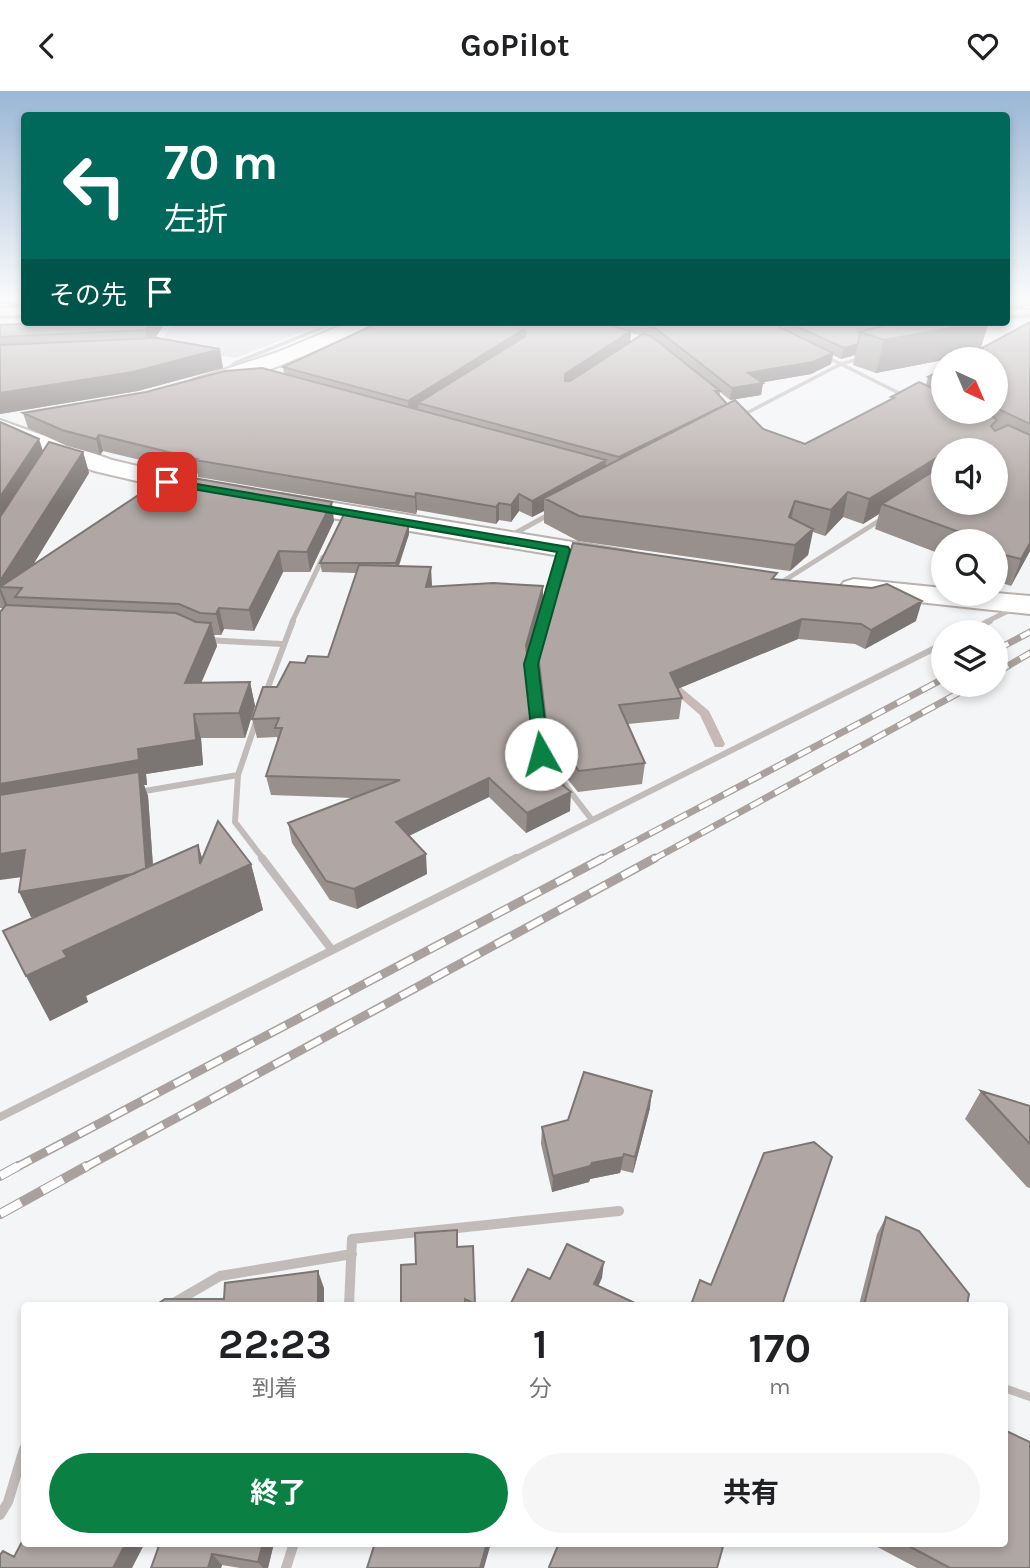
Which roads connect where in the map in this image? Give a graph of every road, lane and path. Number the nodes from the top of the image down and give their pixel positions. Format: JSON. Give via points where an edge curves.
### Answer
{"nodes":[{"id":1,"x":231,"y":367,"type":"edge"},
{"id":2,"x":231,"y":367,"type":"edge"},
{"id":3,"x":249,"y":367,"type":"edge"},
{"id":4,"x":835,"y":367,"type":"edge"},
{"id":5,"x":847,"y":367,"type":"edge"},
{"id":6,"x":222,"y":375,"type":"junction"},
{"id":7,"x":179,"y":390,"type":"edge"},
{"id":8,"x":914,"y":401,"type":"edge"},
{"id":9,"x":732,"y":407,"type":"edge"},
{"id":10,"x":741,"y":415,"type":"junction"},
{"id":11,"x":37,"y":417,"type":"edge"},
{"id":12,"x":729,"y":421,"type":"edge"},
{"id":13,"x":0,"y":425,"type":"edge"},
{"id":14,"x":562,"y":507,"type":"edge"},
{"id":15,"x":886,"y":516,"type":"edge"},
{"id":16,"x":505,"y":539,"type":"junction"},
{"id":17,"x":328,"y":548,"type":"edge"},
{"id":18,"x":564,"y":550,"type":"junction"},
{"id":19,"x":646,"y":562,"type":"edge"},
{"id":20,"x":755,"y":578,"type":"edge"},
{"id":21,"x":782,"y":582,"type":"junction"},
{"id":22,"x":1027,"y":603,"type":"edge"},
{"id":23,"x":992,"y":620,"type":"edge"},
{"id":24,"x":194,"y":636,"type":"edge"},
{"id":25,"x":282,"y":644,"type":"junction"},
{"id":26,"x":931,"y":650,"type":"edge"},
{"id":27,"x":541,"y":754,"type":"edge"},
{"id":28,"x":550,"y":765,"type":"edge"},
{"id":29,"x":238,"y":775,"type":"junction"},
{"id":30,"x":132,"y":793,"type":"edge"},
{"id":31,"x":592,"y":820,"type":"junction"},
{"id":32,"x":332,"y":950,"type":"junction"},
{"id":33,"x":0,"y":1117,"type":"edge"},
{"id":34,"x":619,"y":1211,"type":"dead end"},
{"id":35,"x":352,"y":1255,"type":"junction"},
{"id":36,"x":175,"y":1302,"type":"edge"},
{"id":37,"x":349,"y":1302,"type":"edge"},
{"id":38,"x":1008,"y":1389,"type":"edge"},
{"id":39,"x":1030,"y":1397,"type":"edge"},
{"id":40,"x":21,"y":1460,"type":"edge"},
{"id":41,"x":0,"y":1515,"type":"edge"},
{"id":42,"x":294,"y":1547,"type":"edge"},
{"id":43,"x":286,"y":1568,"type":"edge"}],
"edges":[{"from":1,"to":6,"type":"street"},
{"from":2,"to":6,"type":"street"},
{"from":3,"to":6,"type":"street"},
{"from":4,"to":10,"type":"street"},
{"from":5,"to":8,"type":"street"},
{"from":6,"to":7,"type":"street"},
{"from":9,"to":10,"type":"street"},
{"from":10,"to":12,"type":"street"},
{"from":11,"to":13,"type":"street"},
{"from":13,"to":16,"type":"street","via":[[57,453],[123,473],[342,519]]},
{"from":14,"to":16,"type":"street"},
{"from":15,"to":21,"type":"street"},
{"from":16,"to":18,"type":"street"},
{"from":17,"to":25,"type":"street"},
{"from":18,"to":19,"type":"street"},
{"from":18,"to":27,"type":"street","via":[[531,664]]},
{"from":20,"to":21,"type":"street"},
{"from":21,"to":22,"type":"street"},
{"from":22,"to":23,"type":"street"},
{"from":24,"to":25,"type":"street"},
{"from":25,"to":29,"type":"street"},
{"from":26,"to":31,"type":"street"},
{"from":28,"to":31,"type":"street"},
{"from":29,"to":30,"type":"street"},
{"from":29,"to":32,"type":"street","via":[[235,822]]},
{"from":31,"to":32,"type":"street"},
{"from":32,"to":33,"type":"street"},
{"from":34,"to":35,"type":"street","via":[[352,1239]]},
{"from":35,"to":36,"type":"street","via":[[220,1276]]},
{"from":35,"to":37,"type":"street"},
{"from":38,"to":39,"type":"lane"},
{"from":40,"to":41,"type":"street"},
{"from":42,"to":43,"type":"street"}]}
